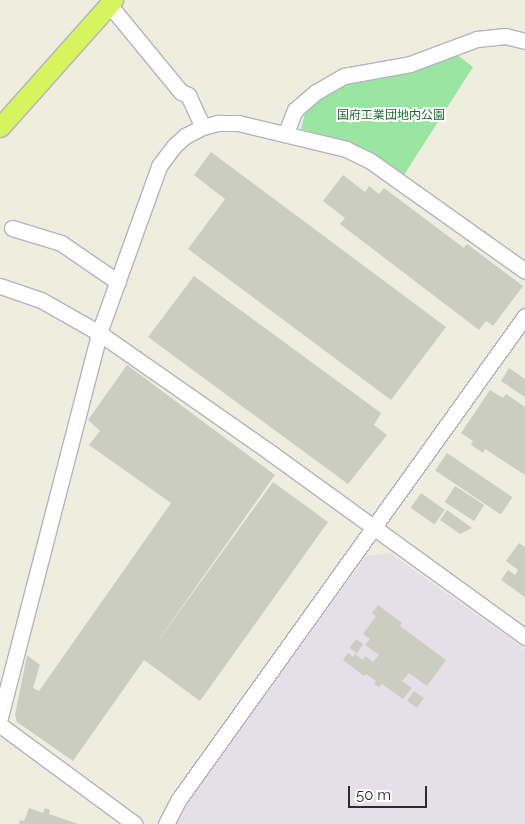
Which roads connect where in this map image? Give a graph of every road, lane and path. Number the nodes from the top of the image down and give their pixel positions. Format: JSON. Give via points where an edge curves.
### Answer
{"nodes":[{"id":1,"x":110,"y":4,"type":"edge"},
{"id":2,"x":525,"y":41,"type":"edge"},
{"id":3,"x":201,"y":122,"type":"junction"},
{"id":4,"x":0,"y":127,"type":"edge"},
{"id":5,"x":286,"y":133,"type":"junction"},
{"id":6,"x":12,"y":228,"type":"dead end"},
{"id":7,"x":525,"y":271,"type":"edge"},
{"id":8,"x":118,"y":282,"type":"junction"},
{"id":9,"x":0,"y":286,"type":"edge"},
{"id":10,"x":525,"y":316,"type":"edge"},
{"id":11,"x":99,"y":333,"type":"junction"},
{"id":12,"x":374,"y":528,"type":"junction"},
{"id":13,"x":525,"y":637,"type":"edge"},
{"id":14,"x":0,"y":717,"type":"edge"},
{"id":15,"x":0,"y":725,"type":"edge"},
{"id":16,"x":135,"y":824,"type":"edge"},
{"id":17,"x":166,"y":824,"type":"edge"}],
"edges":[{"from":1,"to":3,"type":"street","via":[[181,92],[188,95]]},
{"from":1,"to":4,"type":"main road"},
{"from":2,"to":5,"type":"street","via":[[505,36],[478,39],[410,64],[344,76],[316,92],[295,110]]},
{"from":3,"to":5,"type":"street","via":[[238,123]]},
{"from":3,"to":8,"type":"street","via":[[174,146],[159,166]]},
{"from":5,"to":7,"type":"street","via":[[346,148],[369,160]]},
{"from":6,"to":8,"type":"street","via":[[61,243]]},
{"from":8,"to":11,"type":"street"},
{"from":9,"to":11,"type":"street","via":[[41,300]]},
{"from":10,"to":12,"type":"street"},
{"from":11,"to":12,"type":"street"},
{"from":11,"to":14,"type":"street"},
{"from":12,"to":13,"type":"street"},
{"from":12,"to":17,"type":"street","via":[[185,791]]},
{"from":15,"to":16,"type":"street"}]}
